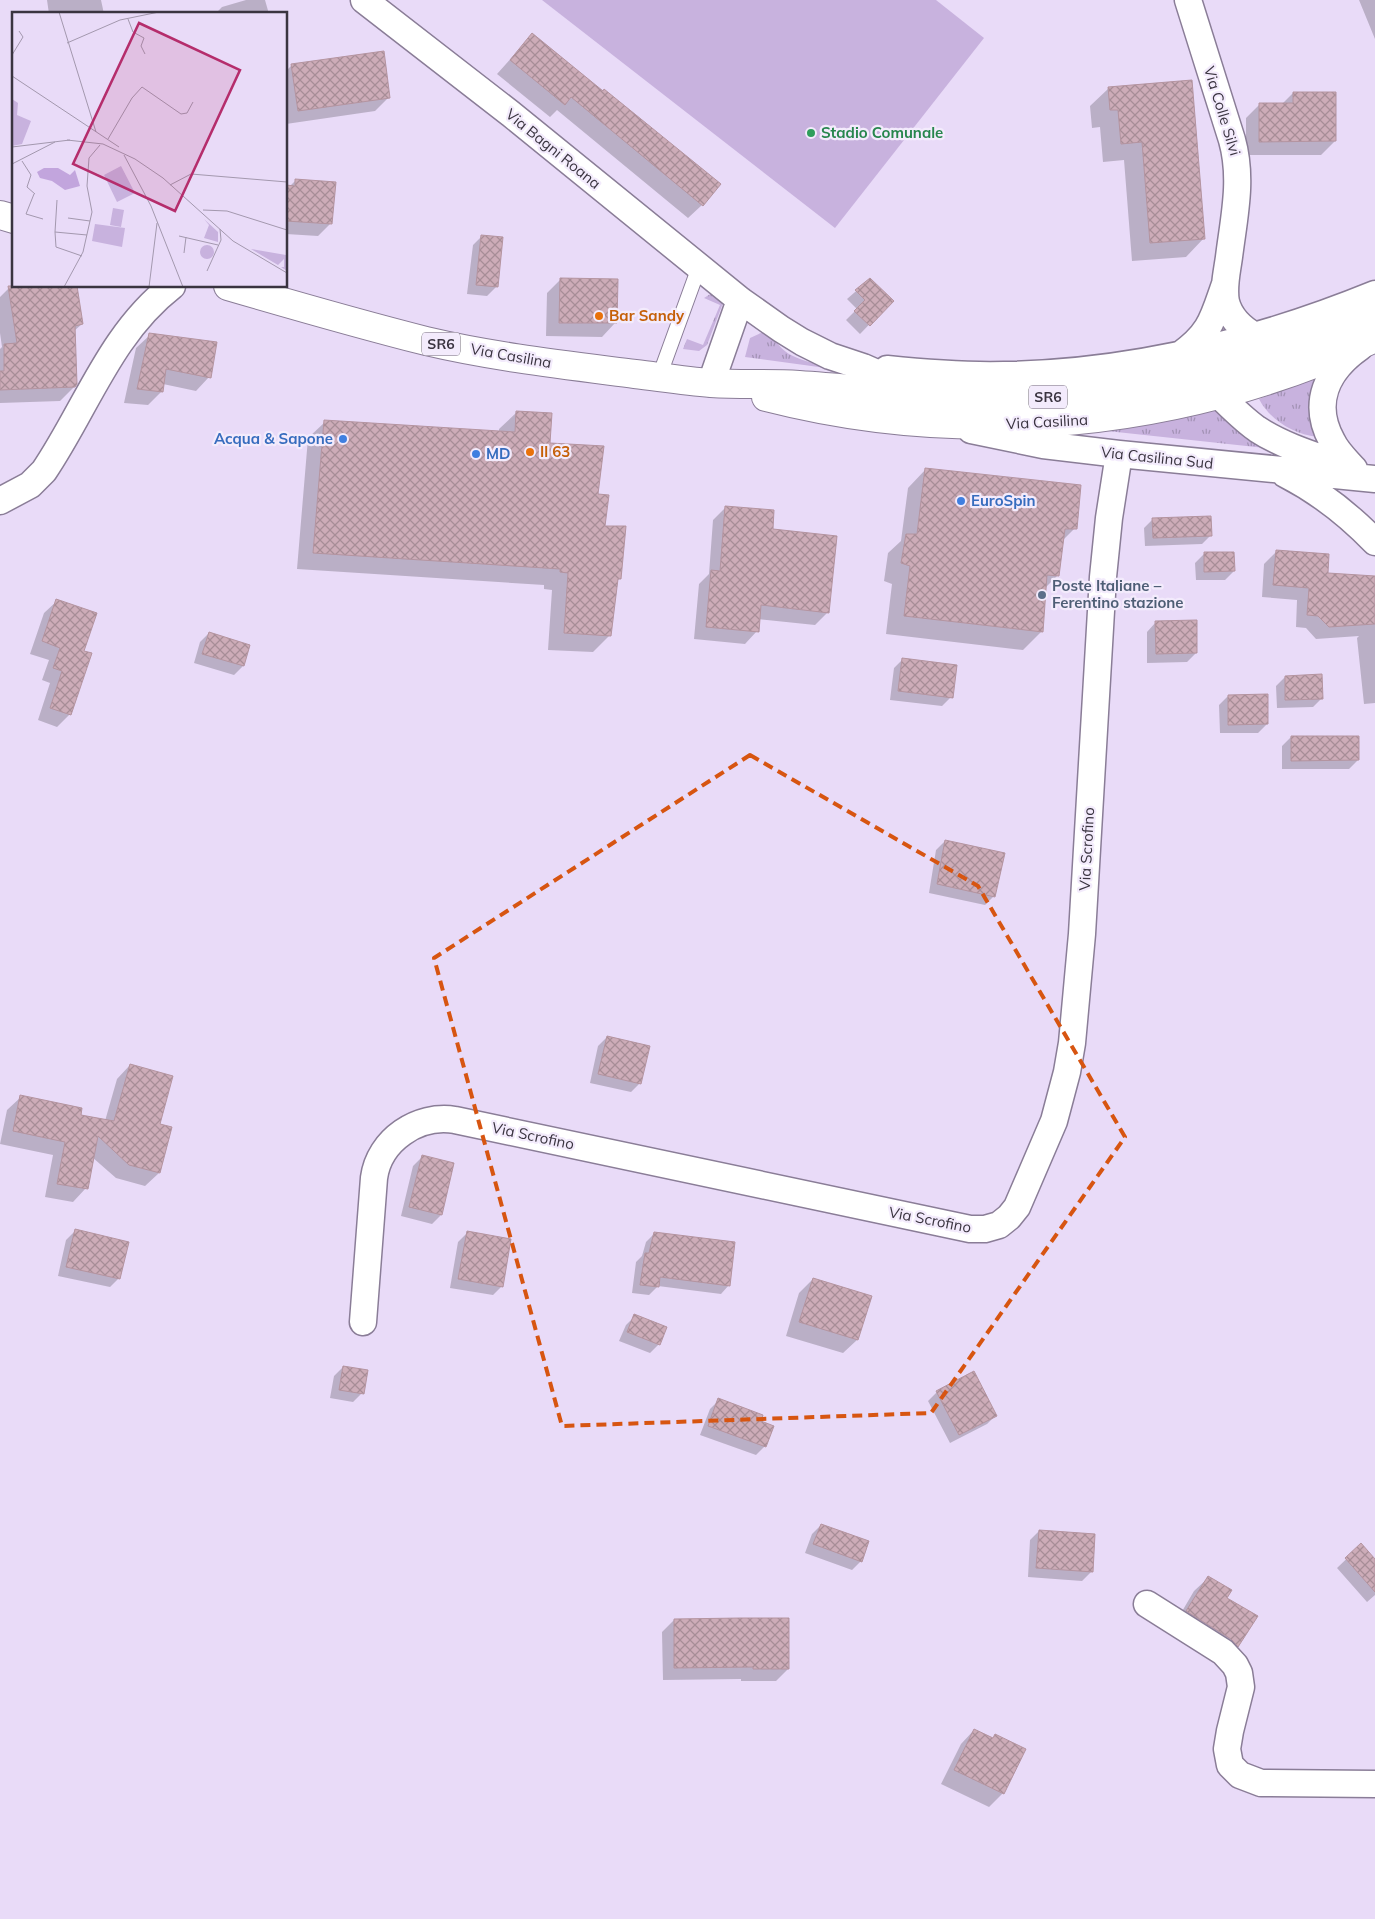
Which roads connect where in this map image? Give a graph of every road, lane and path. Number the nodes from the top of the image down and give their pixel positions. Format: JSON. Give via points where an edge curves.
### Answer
{"nodes":[{"id":1,"x":364,"y":0,"type":"edge"},
{"id":2,"x":1188,"y":0,"type":"edge"},
{"id":3,"x":699,"y":267,"type":"junction"},
{"id":4,"x":1225,"y":284,"type":"junction"},
{"id":5,"x":170,"y":288,"type":"edge"},
{"id":6,"x":235,"y":288,"type":"edge"},
{"id":7,"x":1375,"y":294,"type":"edge"},
{"id":8,"x":740,"y":300,"type":"junction"},
{"id":9,"x":1373,"y":333,"type":"edge"},
{"id":10,"x":1255,"y":336,"type":"junction"},
{"id":11,"x":1179,"y":356,"type":"junction"},
{"id":12,"x":863,"y":367,"type":"junction"},
{"id":13,"x":659,"y":377,"type":"junction"},
{"id":14,"x":711,"y":383,"type":"junction"},
{"id":15,"x":1075,"y":395,"type":"junction"},
{"id":16,"x":1219,"y":395,"type":"junction"},
{"id":17,"x":930,"y":396,"type":"junction"},
{"id":18,"x":951,"y":424,"type":"junction"},
{"id":19,"x":1119,"y":454,"type":"junction"},
{"id":20,"x":1273,"y":469,"type":"junction"},
{"id":21,"x":1365,"y":475,"type":"edge"},
{"id":22,"x":0,"y":501,"type":"edge"},
{"id":23,"x":1356,"y":522,"type":"junction"},
{"id":24,"x":1375,"y":542,"type":"edge"},
{"id":25,"x":363,"y":1322,"type":"dead end"},
{"id":26,"x":1148,"y":1604,"type":"dead end"},
{"id":27,"x":1375,"y":1784,"type":"edge"}],
"edges":[{"from":1,"to":3,"type":"street","name":"Via Bagni Roana"},
{"from":2,"to":4,"type":"street","name":"Via Colle Silvi","via":[[1237,163],[1238,186]]},
{"from":3,"to":8,"type":"street","name":"Via Bagni Roana"},
{"from":3,"to":13,"type":"lane"},
{"from":4,"to":10,"type":"street","via":[[1226,303],[1232,317]]},
{"from":4,"to":11,"type":"street","via":[[1204,334]]},
{"from":5,"to":22,"type":"street","via":[[142,314],[109,356],[44,471],[30,485]]},
{"from":6,"to":13,"type":"main road","name":"Via Casilina","number":"SR6","via":[[428,341],[540,362]]},
{"from":7,"to":10,"type":"street"},
{"from":8,"to":12,"type":"street","name":"Via Bagni Roana","via":[[802,342]]},
{"from":8,"to":14,"type":"street"},
{"from":9,"to":15,"type":"main road","name":"Via Casilina","number":"SR6","via":[[1318,339],[1198,373]]},
{"from":9,"to":16,"type":"main road","name":"Via Casilina","number":"SR6","via":[[1287,374]]},
{"from":9,"to":21,"type":"street","via":[[1336,368],[1327,383],[1323,400],[1323,418],[1328,434],[1338,451]]},
{"from":10,"to":11,"type":"street"},
{"from":11,"to":12,"type":"street","via":[[1096,368],[1002,375]]},
{"from":12,"to":17,"type":"street"},
{"from":13,"to":14,"type":"main road","name":"Via Casilina","number":"SR6"},
{"from":14,"to":17,"type":"main road","name":"Via Casilina","number":"SR6","via":[[775,384]]},
{"from":14,"to":18,"type":"main road","name":"Via Casilina","number":"SR6","via":[[839,412],[907,422]]},
{"from":15,"to":16,"type":"street"},
{"from":15,"to":17,"type":"main road","name":"Via Casilina","number":"SR6","via":[[1016,398]]},
{"from":16,"to":18,"type":"main road","name":"Via Casilina","number":"SR6","via":[[1149,411],[1088,420]]},
{"from":16,"to":21,"type":"street","via":[[1271,437]]},
{"from":18,"to":19,"type":"street","name":"Via Casilina Sud","via":[[1025,442]]},
{"from":19,"to":20,"type":"street","name":"Via Casilina Sud"},
{"from":19,"to":25,"type":"street","name":"Via Scrofino","via":[[1103,568],[1082,934],[1072,1043],[1054,1121],[1013,1213],[999,1225],[970,1228],[437,1118],[402,1132],[378,1160]]},
{"from":20,"to":21,"type":"street","name":"Via Casilina Sud"},
{"from":20,"to":23,"type":"street","via":[[1309,487]]},
{"from":21,"to":23,"type":"street"},
{"from":23,"to":24,"type":"street"},
{"from":26,"to":27,"type":"street","via":[[1223,1652],[1240,1673],[1241,1686],[1227,1749],[1230,1765],[1240,1775],[1261,1783]]}]}
